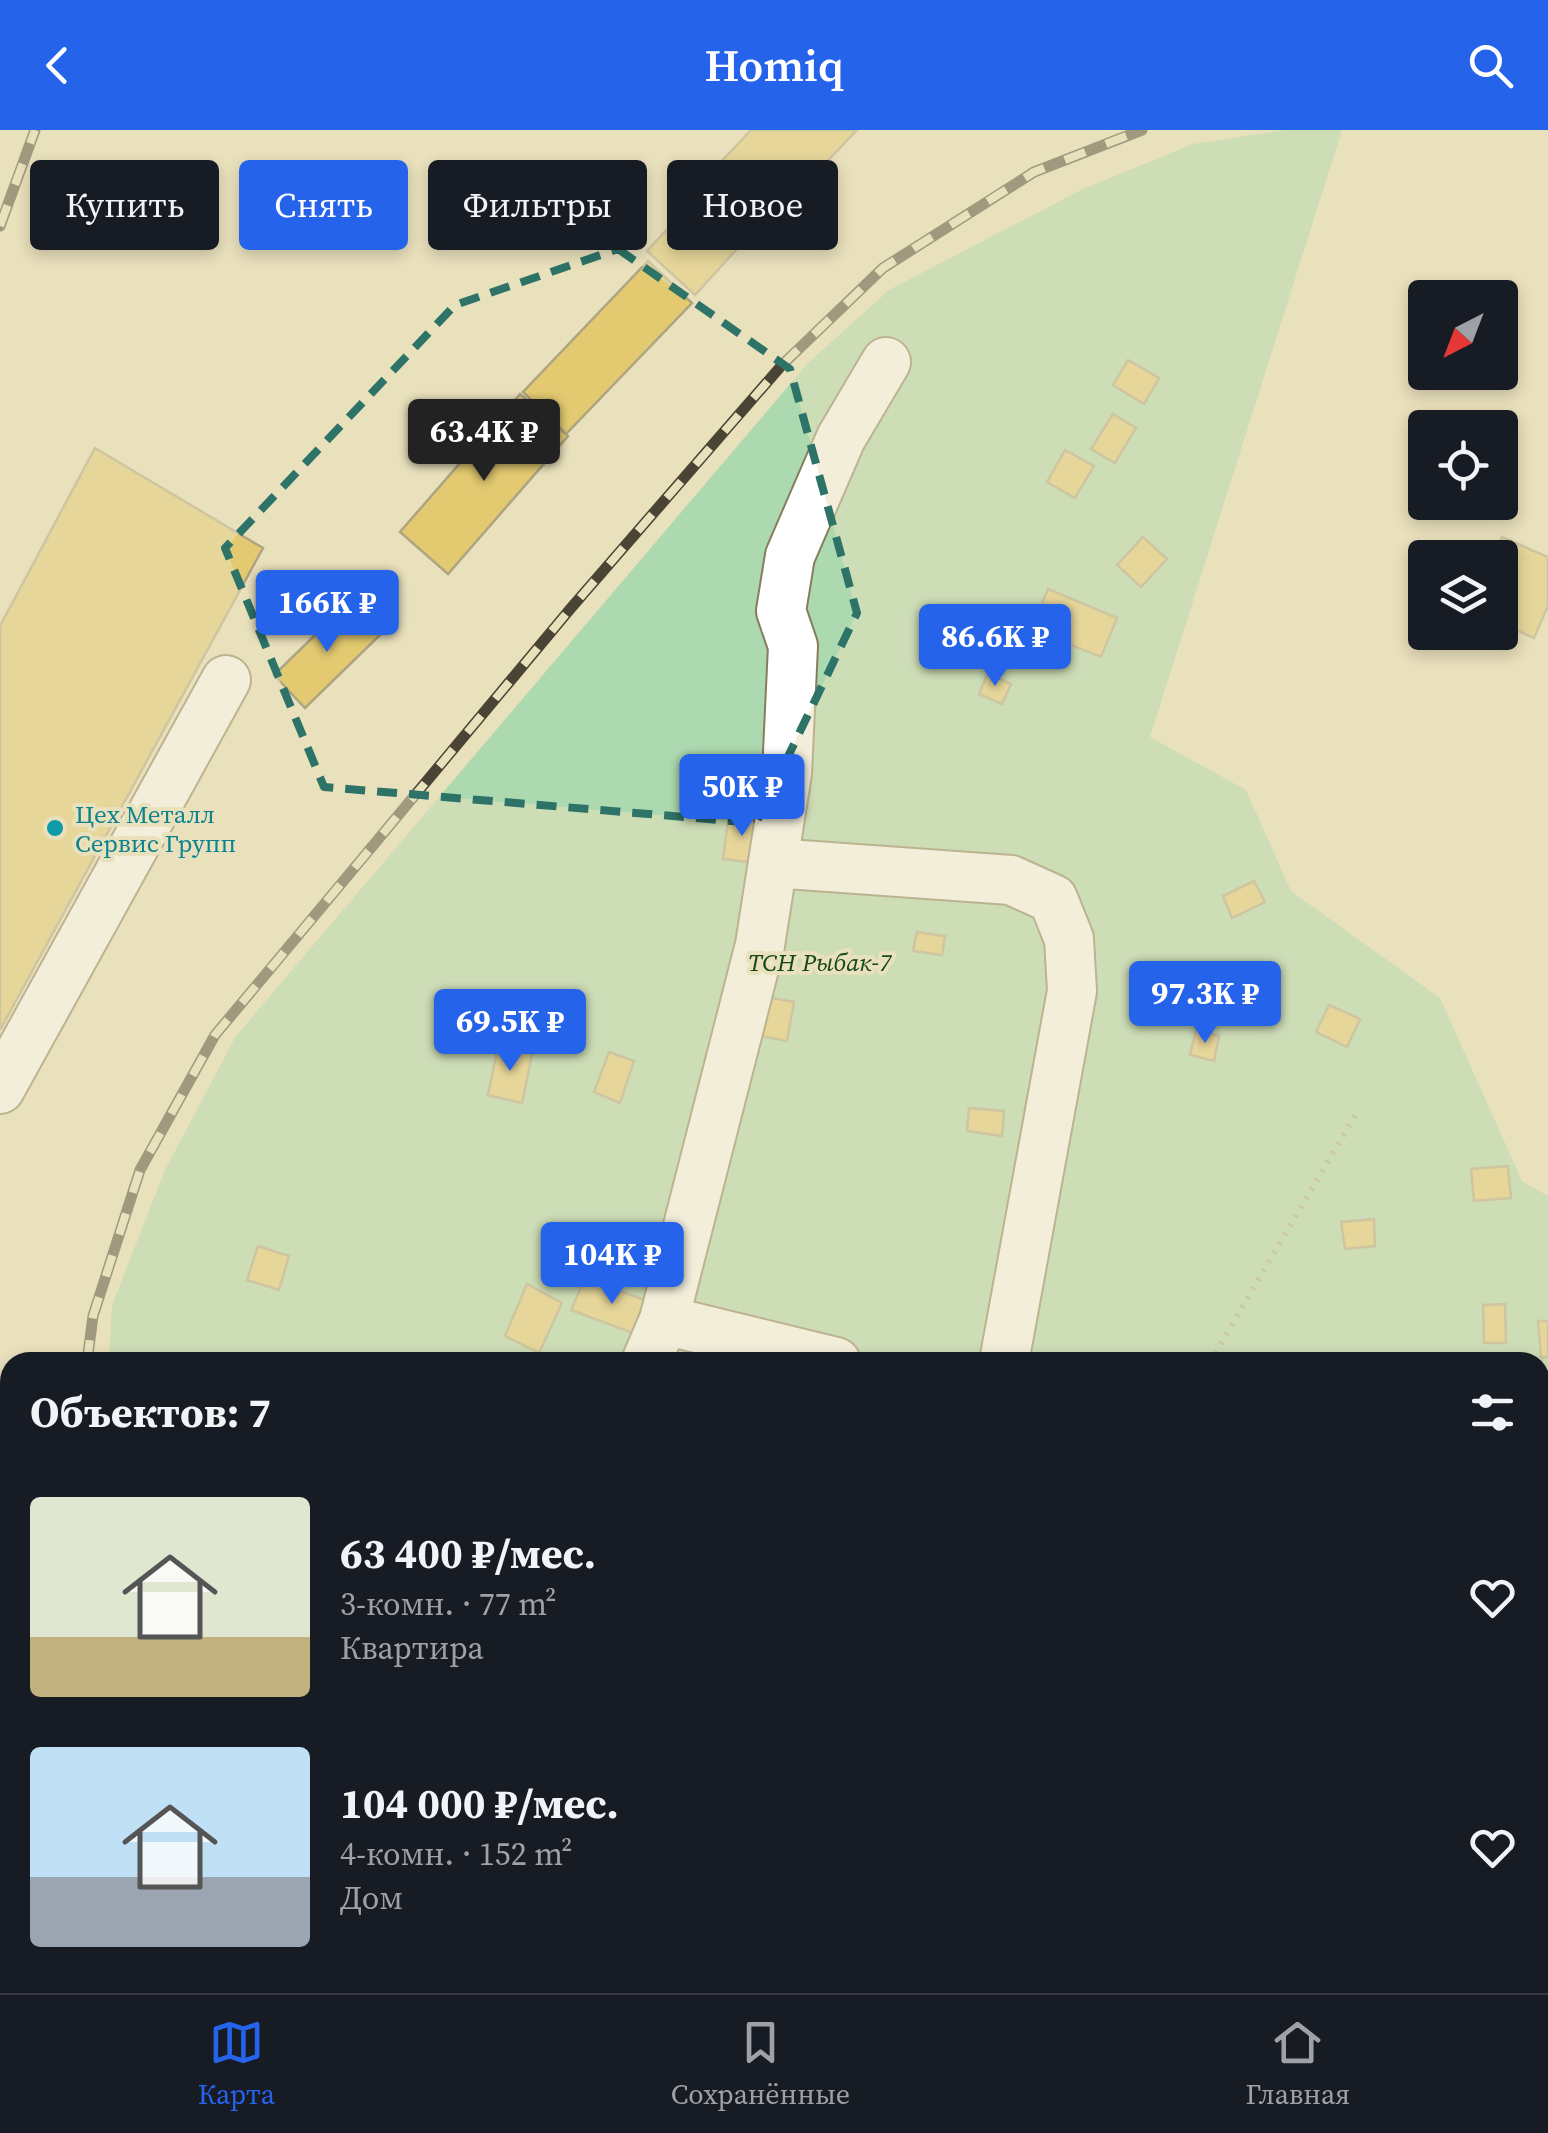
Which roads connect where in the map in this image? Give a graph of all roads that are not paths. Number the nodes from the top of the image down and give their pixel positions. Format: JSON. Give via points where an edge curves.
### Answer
{"nodes":[{"id":1,"x":886,"y":362,"type":"dead end"},
{"id":2,"x":226,"y":680,"type":"dead end"},
{"id":3,"x":772,"y":864,"type":"junction"},
{"id":4,"x":0,"y":1089,"type":"edge"},
{"id":5,"x":664,"y":1320,"type":"junction"},
{"id":6,"x":650,"y":1352,"type":"edge"},
{"id":7,"x":795,"y":1352,"type":"edge"},
{"id":8,"x":1006,"y":1352,"type":"edge"}],
"edges":[{"from":1,"to":3,"type":"lane","via":[[841,438],[790,556],[781,611],[792,646],[788,755]]},
{"from":2,"to":4,"type":"lane"},
{"from":3,"to":5,"type":"lane","via":[[760,945]]},
{"from":3,"to":8,"type":"lane","via":[[1011,880],[1053,899],[1070,938],[1072,991]]},
{"from":5,"to":6,"type":"lane"},
{"from":5,"to":7,"type":"lane"}]}
